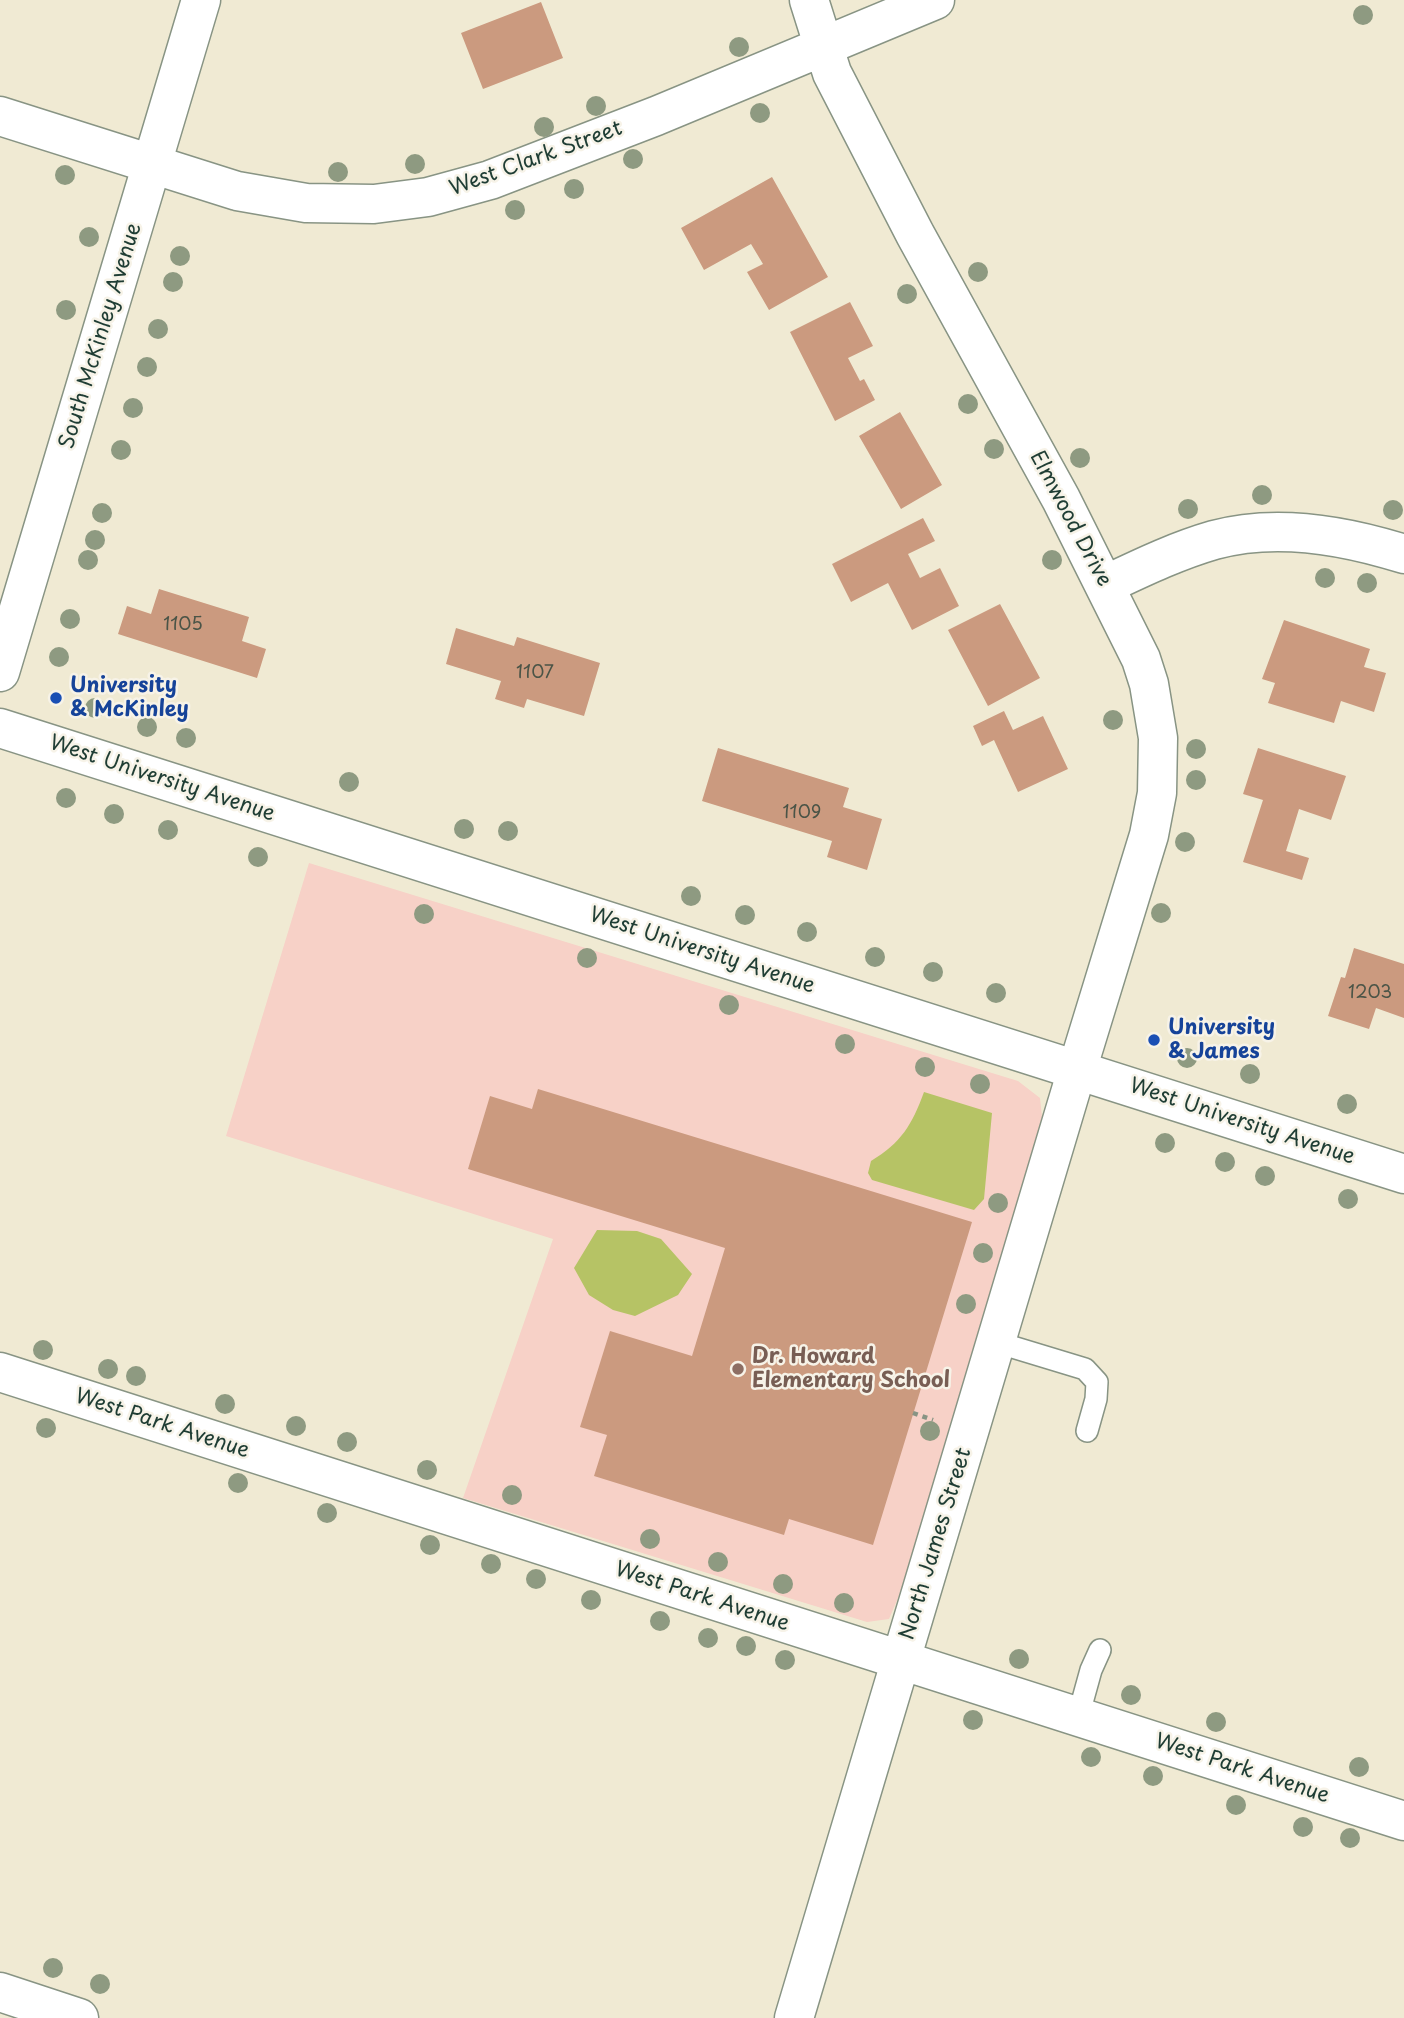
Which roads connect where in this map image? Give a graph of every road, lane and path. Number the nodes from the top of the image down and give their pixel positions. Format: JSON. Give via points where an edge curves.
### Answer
{"nodes":[{"id":1,"x":201,"y":0,"type":"edge"},
{"id":2,"x":809,"y":0,"type":"edge"},
{"id":3,"x":935,"y":0,"type":"edge"},
{"id":4,"x":822,"y":47,"type":"junction"},
{"id":5,"x":0,"y":116,"type":"edge"},
{"id":6,"x":152,"y":164,"type":"junction"},
{"id":7,"x":1404,"y":554,"type":"edge"},
{"id":8,"x":1105,"y":585,"type":"junction"},
{"id":9,"x":0,"y":672,"type":"edge"},
{"id":10,"x":0,"y":728,"type":"edge"},
{"id":11,"x":1077,"y":1070,"type":"junction"},
{"id":12,"x":1404,"y":1174,"type":"edge"},
{"id":13,"x":996,"y":1342,"type":"junction"},
{"id":14,"x":0,"y":1372,"type":"edge"},
{"id":15,"x":913,"y":1413,"type":"dead end"},
{"id":16,"x":934,"y":1420,"type":"dead end"},
{"id":17,"x":1087,"y":1431,"type":"dead end"},
{"id":18,"x":1100,"y":1650,"type":"dead end"},
{"id":19,"x":901,"y":1660,"type":"junction"},
{"id":20,"x":1078,"y":1717,"type":"junction"},
{"id":21,"x":1404,"y":1821,"type":"edge"},
{"id":22,"x":4,"y":2001,"type":"edge"},
{"id":23,"x":79,"y":2018,"type":"edge"},
{"id":24,"x":794,"y":2018,"type":"edge"}],
"edges":[{"from":1,"to":6,"type":"street","name":"South McKinley Avenue"},
{"from":2,"to":4,"type":"street","name":"Elmwood Drive"},
{"from":3,"to":4,"type":"street","name":"West Clark Street"},
{"from":4,"to":6,"type":"street","name":"West Clark Street","via":[[490,180],[428,197],[374,204],[306,202],[237,191]]},
{"from":4,"to":8,"type":"street","name":"Elmwood Drive","via":[[915,233]]},
{"from":5,"to":6,"type":"street","name":"West Clark Street"},
{"from":6,"to":9,"type":"street","name":"South McKinley Avenue"},
{"from":7,"to":8,"type":"street","via":[[1324,535],[1265,532],[1203,544]]},
{"from":8,"to":11,"type":"street","name":"Elmwood Drive","via":[[1149,684],[1158,738],[1157,793],[1149,835]]},
{"from":10,"to":11,"type":"street","name":"West University Avenue"},
{"from":11,"to":12,"type":"street","name":"West University Avenue"},
{"from":11,"to":13,"type":"street","name":"North James Street"},
{"from":13,"to":17,"type":"lane","via":[[1085,1369],[1097,1382]]},
{"from":13,"to":19,"type":"street","name":"North James Street"},
{"from":14,"to":19,"type":"street","name":"West Park Avenue"},
{"from":15,"to":16,"type":"path"},
{"from":18,"to":20,"type":"lane"},
{"from":19,"to":20,"type":"street","name":"West Park Avenue"},
{"from":19,"to":24,"type":"street","name":"North James Street"},
{"from":20,"to":21,"type":"street","name":"West Park Avenue"},
{"from":22,"to":23,"type":"street"}]}
